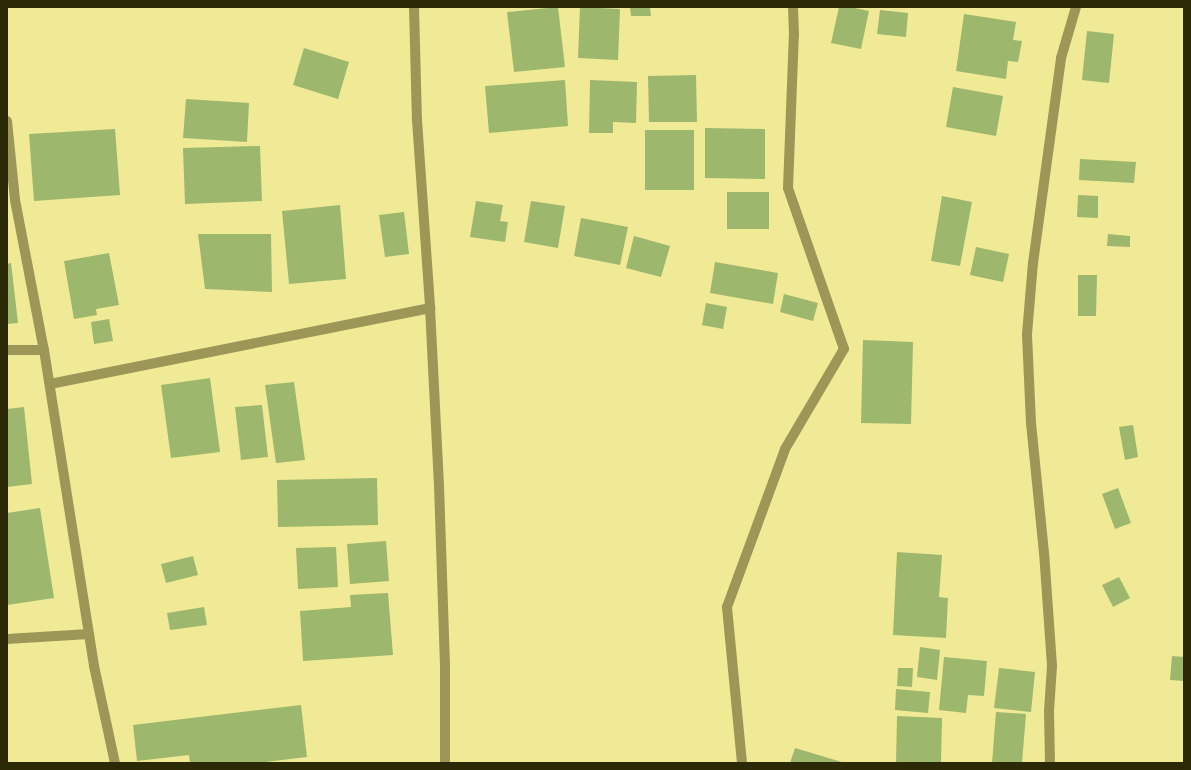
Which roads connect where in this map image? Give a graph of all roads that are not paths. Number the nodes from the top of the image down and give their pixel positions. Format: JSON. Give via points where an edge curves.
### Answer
{"nodes":[{"id":1,"x":414,"y":7,"type":"edge"},
{"id":2,"x":793,"y":7,"type":"edge"},
{"id":3,"x":1076,"y":7,"type":"edge"},
{"id":4,"x":7,"y":121,"type":"edge"},
{"id":5,"x":430,"y":308,"type":"junction"},
{"id":6,"x":7,"y":350,"type":"edge"},
{"id":7,"x":44,"y":350,"type":"junction"},
{"id":8,"x":50,"y":384,"type":"junction"},
{"id":9,"x":89,"y":634,"type":"junction"},
{"id":10,"x":7,"y":640,"type":"edge"},
{"id":11,"x":115,"y":763,"type":"edge"},
{"id":12,"x":445,"y":763,"type":"edge"},
{"id":13,"x":742,"y":763,"type":"edge"},
{"id":14,"x":1050,"y":763,"type":"edge"}],
"edges":[{"from":1,"to":5,"type":"street","via":[[417,120]]},
{"from":2,"to":13,"type":"street","via":[[788,188],[844,349],[785,449],[727,607]]},
{"from":3,"to":14,"type":"street","via":[[1061,58],[1037,228],[1027,334],[1031,424],[1052,666],[1048,711]]},
{"from":4,"to":7,"type":"street","via":[[15,200]]},
{"from":5,"to":8,"type":"street"},
{"from":5,"to":12,"type":"street","via":[[445,667]]},
{"from":6,"to":7,"type":"street"},
{"from":7,"to":8,"type":"street"},
{"from":8,"to":9,"type":"street"},
{"from":9,"to":10,"type":"street"},
{"from":9,"to":11,"type":"street"}]}
